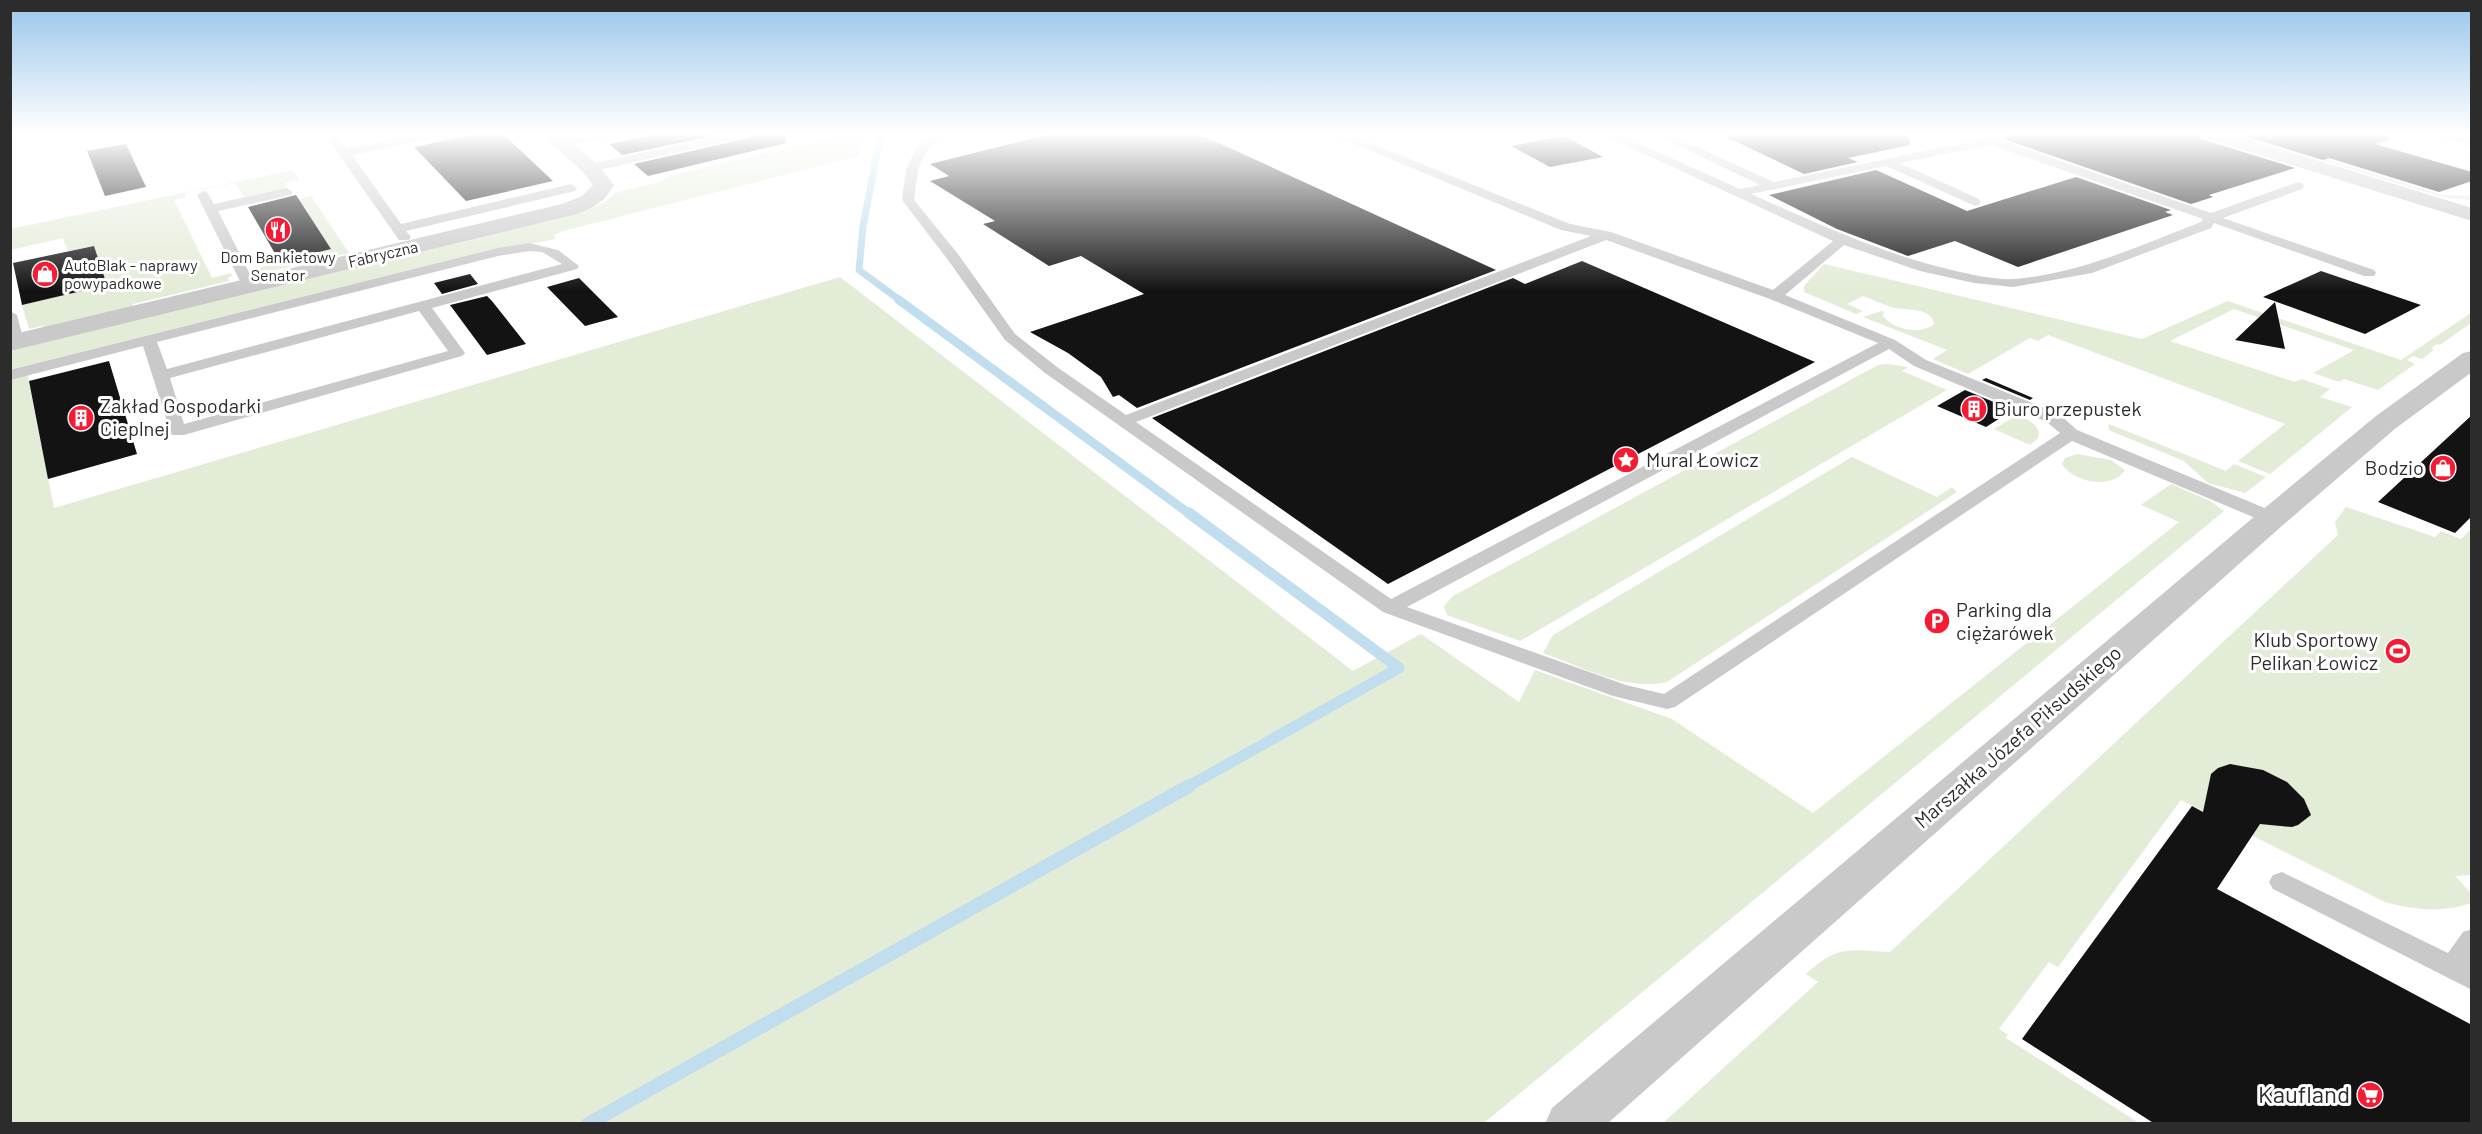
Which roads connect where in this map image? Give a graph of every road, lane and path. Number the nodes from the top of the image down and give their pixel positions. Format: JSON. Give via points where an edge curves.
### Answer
{"nodes":[{"id":1,"x":368,"y":186,"type":"edge"},
{"id":2,"x":604,"y":186,"type":"edge"},
{"id":3,"x":910,"y":186,"type":"edge"},
{"id":4,"x":1466,"y":186,"type":"edge"},
{"id":5,"x":1723,"y":186,"type":"edge"},
{"id":6,"x":1768,"y":186,"type":"edge"},
{"id":7,"x":1940,"y":186,"type":"edge"},
{"id":8,"x":2118,"y":186,"type":"edge"},
{"id":9,"x":2298,"y":186,"type":"dead end"},
{"id":10,"x":2379,"y":186,"type":"edge"},
{"id":11,"x":571,"y":188,"type":"dead end"},
{"id":12,"x":287,"y":192,"type":"dead end"},
{"id":13,"x":1738,"y":193,"type":"junction"},
{"id":14,"x":203,"y":195,"type":"dead end"},
{"id":15,"x":1975,"y":202,"type":"dead end"},
{"id":16,"x":210,"y":209,"type":"junction"},
{"id":17,"x":2472,"y":215,"type":"edge"},
{"id":18,"x":2210,"y":219,"type":"junction"},
{"id":19,"x":397,"y":229,"type":"junction"},
{"id":20,"x":1605,"y":235,"type":"junction"},
{"id":21,"x":1842,"y":240,"type":"junction"},
{"id":22,"x":412,"y":248,"type":"junction"},
{"id":23,"x":2369,"y":273,"type":"dead end"},
{"id":24,"x":249,"y":286,"type":"junction"},
{"id":25,"x":1774,"y":296,"type":"junction"},
{"id":26,"x":423,"y":306,"type":"junction"},
{"id":27,"x":10,"y":315,"type":"edge"},
{"id":28,"x":149,"y":340,"type":"junction"},
{"id":29,"x":13,"y":343,"type":"edge"},
{"id":30,"x":1890,"y":344,"type":"junction"},
{"id":31,"x":2467,"y":368,"type":"edge"},
{"id":32,"x":10,"y":375,"type":"edge"},
{"id":33,"x":161,"y":375,"type":"junction"},
{"id":34,"x":1124,"y":421,"type":"junction"},
{"id":35,"x":2071,"y":434,"type":"junction"},
{"id":36,"x":2272,"y":518,"type":"junction"},
{"id":37,"x":1390,"y":608,"type":"junction"},
{"id":38,"x":2282,"y":882,"type":"dead end"},
{"id":39,"x":2472,"y":940,"type":"edge"},
{"id":40,"x":2462,"y":974,"type":"edge"},
{"id":41,"x":1570,"y":1124,"type":"edge"}],
"edges":[{"from":1,"to":19,"type":"lane"},
{"from":2,"to":22,"type":"street","name":"Fabryczna","via":[[601,193],[569,209]]},
{"from":3,"to":34,"type":"lane","via":[[908,200],[1010,337]]},
{"from":4,"to":20,"type":"lane","via":[[1566,227]]},
{"from":5,"to":13,"type":"lane"},
{"from":6,"to":13,"type":"lane"},
{"from":7,"to":15,"type":"lane"},
{"from":8,"to":18,"type":"lane"},
{"from":9,"to":18,"type":"lane"},
{"from":10,"to":17,"type":"street"},
{"from":11,"to":19,"type":"lane"},
{"from":12,"to":16,"type":"lane"},
{"from":13,"to":21,"type":"lane"},
{"from":14,"to":16,"type":"lane"},
{"from":16,"to":24,"type":"lane"},
{"from":18,"to":21,"type":"lane","via":[[2206,225],[2087,270],[2013,283],[1974,279],[1925,267]]},
{"from":18,"to":23,"type":"lane"},
{"from":19,"to":22,"type":"lane"},
{"from":20,"to":25,"type":"lane"},
{"from":20,"to":34,"type":"lane"},
{"from":21,"to":25,"type":"lane"},
{"from":22,"to":24,"type":"street","name":"Fabryczna"},
{"from":24,"to":29,"type":"street","name":"Fabryczna"},
{"from":25,"to":30,"type":"lane"},
{"from":26,"to":28,"type":"lane","via":[[572,266],[554,250],[530,247],[498,252]]},
{"from":26,"to":33,"type":"lane"},
{"from":26,"to":33,"type":"lane","via":[[457,353],[178,431]]},
{"from":27,"to":29,"type":"lane"},
{"from":28,"to":32,"type":"lane"},
{"from":28,"to":33,"type":"lane"},
{"from":30,"to":35,"type":"lane","via":[[1920,363],[2053,418]]},
{"from":30,"to":37,"type":"lane"},
{"from":31,"to":36,"type":"street","name":"Marszałka Józefa Piłsudskiego","via":[[2386,422]]},
{"from":34,"to":37,"type":"lane"},
{"from":35,"to":36,"type":"lane"},
{"from":35,"to":37,"type":"lane","via":[[1667,702],[1621,691]]},
{"from":36,"to":41,"type":"street","name":"Marszałka Józefa Piłsudskiego"},
{"from":38,"to":40,"type":"lane"},
{"from":39,"to":40,"type":"lane"}]}
